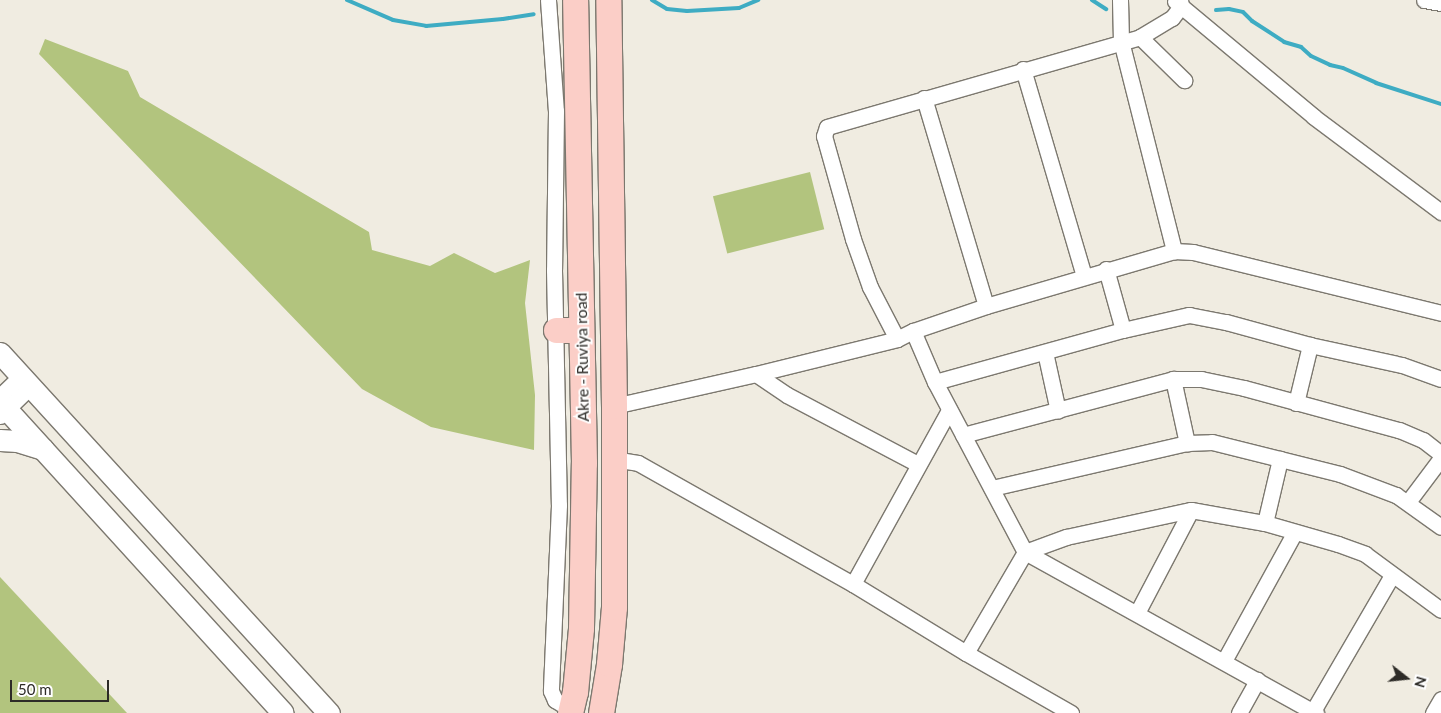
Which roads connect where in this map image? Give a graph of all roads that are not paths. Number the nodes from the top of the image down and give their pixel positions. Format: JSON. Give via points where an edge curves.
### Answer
{"nodes":[{"id":1,"x":548,"y":0,"type":"edge"},
{"id":2,"x":575,"y":0,"type":"edge"},
{"id":3,"x":608,"y":0,"type":"edge"},
{"id":4,"x":1120,"y":0,"type":"edge"},
{"id":5,"x":1424,"y":0,"type":"edge"},
{"id":6,"x":1178,"y":2,"type":"edge"},
{"id":7,"x":1441,"y":3,"type":"edge"},
{"id":8,"x":1140,"y":37,"type":"junction"},
{"id":9,"x":1121,"y":41,"type":"junction"},
{"id":10,"x":1023,"y":70,"type":"junction"},
{"id":11,"x":1184,"y":80,"type":"dead end"},
{"id":12,"x":924,"y":98,"type":"junction"},
{"id":13,"x":1441,"y":212,"type":"edge"},
{"id":14,"x":1174,"y":251,"type":"junction"},
{"id":15,"x":1106,"y":270,"type":"junction"},
{"id":16,"x":1084,"y":276,"type":"junction"},
{"id":17,"x":986,"y":306,"type":"junction"},
{"id":18,"x":1441,"y":313,"type":"edge"},
{"id":19,"x":556,"y":330,"type":"junction"},
{"id":20,"x":582,"y":330,"type":"junction"},
{"id":21,"x":1122,"y":330,"type":"junction"},
{"id":22,"x":913,"y":331,"type":"junction"},
{"id":23,"x":896,"y":339,"type":"junction"},
{"id":24,"x":1310,"y":345,"type":"junction"},
{"id":25,"x":1045,"y":352,"type":"junction"},
{"id":26,"x":0,"y":353,"type":"edge"},
{"id":27,"x":756,"y":374,"type":"junction"},
{"id":28,"x":1173,"y":379,"type":"junction"},
{"id":29,"x":1441,"y":379,"type":"edge"},
{"id":30,"x":26,"y":381,"type":"junction"},
{"id":31,"x":934,"y":382,"type":"junction"},
{"id":32,"x":1296,"y":403,"type":"junction"},
{"id":33,"x":2,"y":406,"type":"edge"},
{"id":34,"x":614,"y":406,"type":"junction"},
{"id":35,"x":949,"y":410,"type":"junction"},
{"id":36,"x":1058,"y":411,"type":"junction"},
{"id":37,"x":963,"y":435,"type":"junction"},
{"id":38,"x":0,"y":440,"type":"edge"},
{"id":39,"x":1187,"y":442,"type":"junction"},
{"id":40,"x":43,"y":449,"type":"junction"},
{"id":41,"x":1441,"y":454,"type":"edge"},
{"id":42,"x":1441,"y":458,"type":"edge"},
{"id":43,"x":613,"y":459,"type":"junction"},
{"id":44,"x":1280,"y":459,"type":"junction"},
{"id":45,"x":918,"y":464,"type":"junction"},
{"id":46,"x":992,"y":488,"type":"junction"},
{"id":47,"x":1408,"y":502,"type":"junction"},
{"id":48,"x":1191,"y":510,"type":"junction"},
{"id":49,"x":1265,"y":523,"type":"junction"},
{"id":50,"x":1441,"y":527,"type":"edge"},
{"id":51,"x":1295,"y":532,"type":"junction"},
{"id":52,"x":1025,"y":552,"type":"junction"},
{"id":53,"x":1392,"y":575,"type":"junction"},
{"id":54,"x":853,"y":584,"type":"junction"},
{"id":55,"x":1441,"y":610,"type":"edge"},
{"id":56,"x":1136,"y":613,"type":"junction"},
{"id":57,"x":270,"y":649,"type":"junction"},
{"id":58,"x":966,"y":653,"type":"junction"},
{"id":59,"x":1224,"y":661,"type":"junction"},
{"id":60,"x":246,"y":671,"type":"junction"},
{"id":61,"x":1257,"y":680,"type":"junction"},
{"id":62,"x":1441,"y":699,"type":"edge"},
{"id":63,"x":570,"y":712,"type":"edge"},
{"id":64,"x":1315,"y":712,"type":"edge"},
{"id":65,"x":282,"y":713,"type":"edge"},
{"id":66,"x":329,"y":713,"type":"edge"},
{"id":67,"x":601,"y":713,"type":"edge"},
{"id":68,"x":1071,"y":713,"type":"edge"},
{"id":69,"x":1239,"y":713,"type":"edge"},
{"id":70,"x":1433,"y":713,"type":"edge"}],
"edges":[{"from":1,"to":19,"type":"street","via":[[556,111]]},
{"from":2,"to":20,"type":"highway","name":"Akre - Ruviya road"},
{"from":3,"to":34,"type":"highway","name":"Akre - Ruviya road"},
{"from":4,"to":9,"type":"street"},
{"from":5,"to":7,"type":"street"},
{"from":6,"to":8,"type":"street","via":[[1172,18]]},
{"from":6,"to":13,"type":"street","via":[[1314,116]]},
{"from":8,"to":9,"type":"street"},
{"from":8,"to":11,"type":"street"},
{"from":9,"to":10,"type":"street"},
{"from":9,"to":14,"type":"street"},
{"from":10,"to":12,"type":"street"},
{"from":10,"to":16,"type":"street"},
{"from":12,"to":17,"type":"street"},
{"from":12,"to":23,"type":"street","via":[[827,126],[824,131],[853,239],[870,287]]},
{"from":14,"to":15,"type":"street"},
{"from":14,"to":18,"type":"street","via":[[1193,252]]},
{"from":15,"to":16,"type":"street"},
{"from":15,"to":21,"type":"street"},
{"from":16,"to":17,"type":"street"},
{"from":17,"to":22,"type":"street"},
{"from":19,"to":20,"type":"highway"},
{"from":19,"to":63,"type":"street","via":[[559,505],[551,691],[555,700]]},
{"from":20,"to":63,"type":"highway","name":"Akre - Ruviya road","via":[[583,571],[580,638]]},
{"from":21,"to":24,"type":"street","via":[[1189,316],[1226,322]]},
{"from":21,"to":25,"type":"street"},
{"from":22,"to":23,"type":"street"},
{"from":22,"to":31,"type":"street"},
{"from":23,"to":27,"type":"street"},
{"from":24,"to":29,"type":"street","via":[[1402,365]]},
{"from":24,"to":32,"type":"street"},
{"from":25,"to":31,"type":"street"},
{"from":25,"to":36,"type":"street"},
{"from":26,"to":30,"type":"main road"},
{"from":27,"to":34,"type":"street"},
{"from":27,"to":45,"type":"street"},
{"from":28,"to":32,"type":"street","via":[[1201,379]]},
{"from":28,"to":36,"type":"street"},
{"from":28,"to":39,"type":"street"},
{"from":30,"to":33,"type":"street"},
{"from":30,"to":57,"type":"main road"},
{"from":31,"to":35,"type":"street"},
{"from":32,"to":41,"type":"street","via":[[1399,430],[1423,440]]},
{"from":33,"to":40,"type":"main road"},
{"from":34,"to":43,"type":"highway","name":"Akre - Ruviya road"},
{"from":35,"to":37,"type":"street"},
{"from":35,"to":45,"type":"street"},
{"from":36,"to":37,"type":"street"},
{"from":37,"to":46,"type":"street"},
{"from":38,"to":40,"type":"main road","via":[[17,441]]},
{"from":39,"to":44,"type":"street","via":[[1212,442]]},
{"from":39,"to":46,"type":"street"},
{"from":40,"to":60,"type":"main road"},
{"from":42,"to":47,"type":"street"},
{"from":43,"to":54,"type":"street","via":[[638,463]]},
{"from":43,"to":67,"type":"highway","name":"Akre - Ruviya road","via":[[614,607]]},
{"from":44,"to":47,"type":"street","via":[[1340,474],[1396,494]]},
{"from":44,"to":49,"type":"street"},
{"from":45,"to":54,"type":"street"},
{"from":46,"to":52,"type":"street"},
{"from":47,"to":50,"type":"street"},
{"from":48,"to":49,"type":"street"},
{"from":48,"to":52,"type":"street","via":[[1066,537]]},
{"from":48,"to":56,"type":"street"},
{"from":49,"to":51,"type":"street"},
{"from":51,"to":53,"type":"street","via":[[1365,554]]},
{"from":51,"to":59,"type":"street"},
{"from":52,"to":56,"type":"street"},
{"from":52,"to":58,"type":"street"},
{"from":53,"to":55,"type":"street"},
{"from":53,"to":64,"type":"street"},
{"from":54,"to":58,"type":"street"},
{"from":56,"to":59,"type":"street"},
{"from":57,"to":60,"type":"main road"},
{"from":57,"to":66,"type":"main road"},
{"from":58,"to":68,"type":"street"},
{"from":59,"to":61,"type":"street"},
{"from":60,"to":65,"type":"main road"},
{"from":61,"to":64,"type":"street"},
{"from":61,"to":69,"type":"street"},
{"from":62,"to":70,"type":"street"}]}
